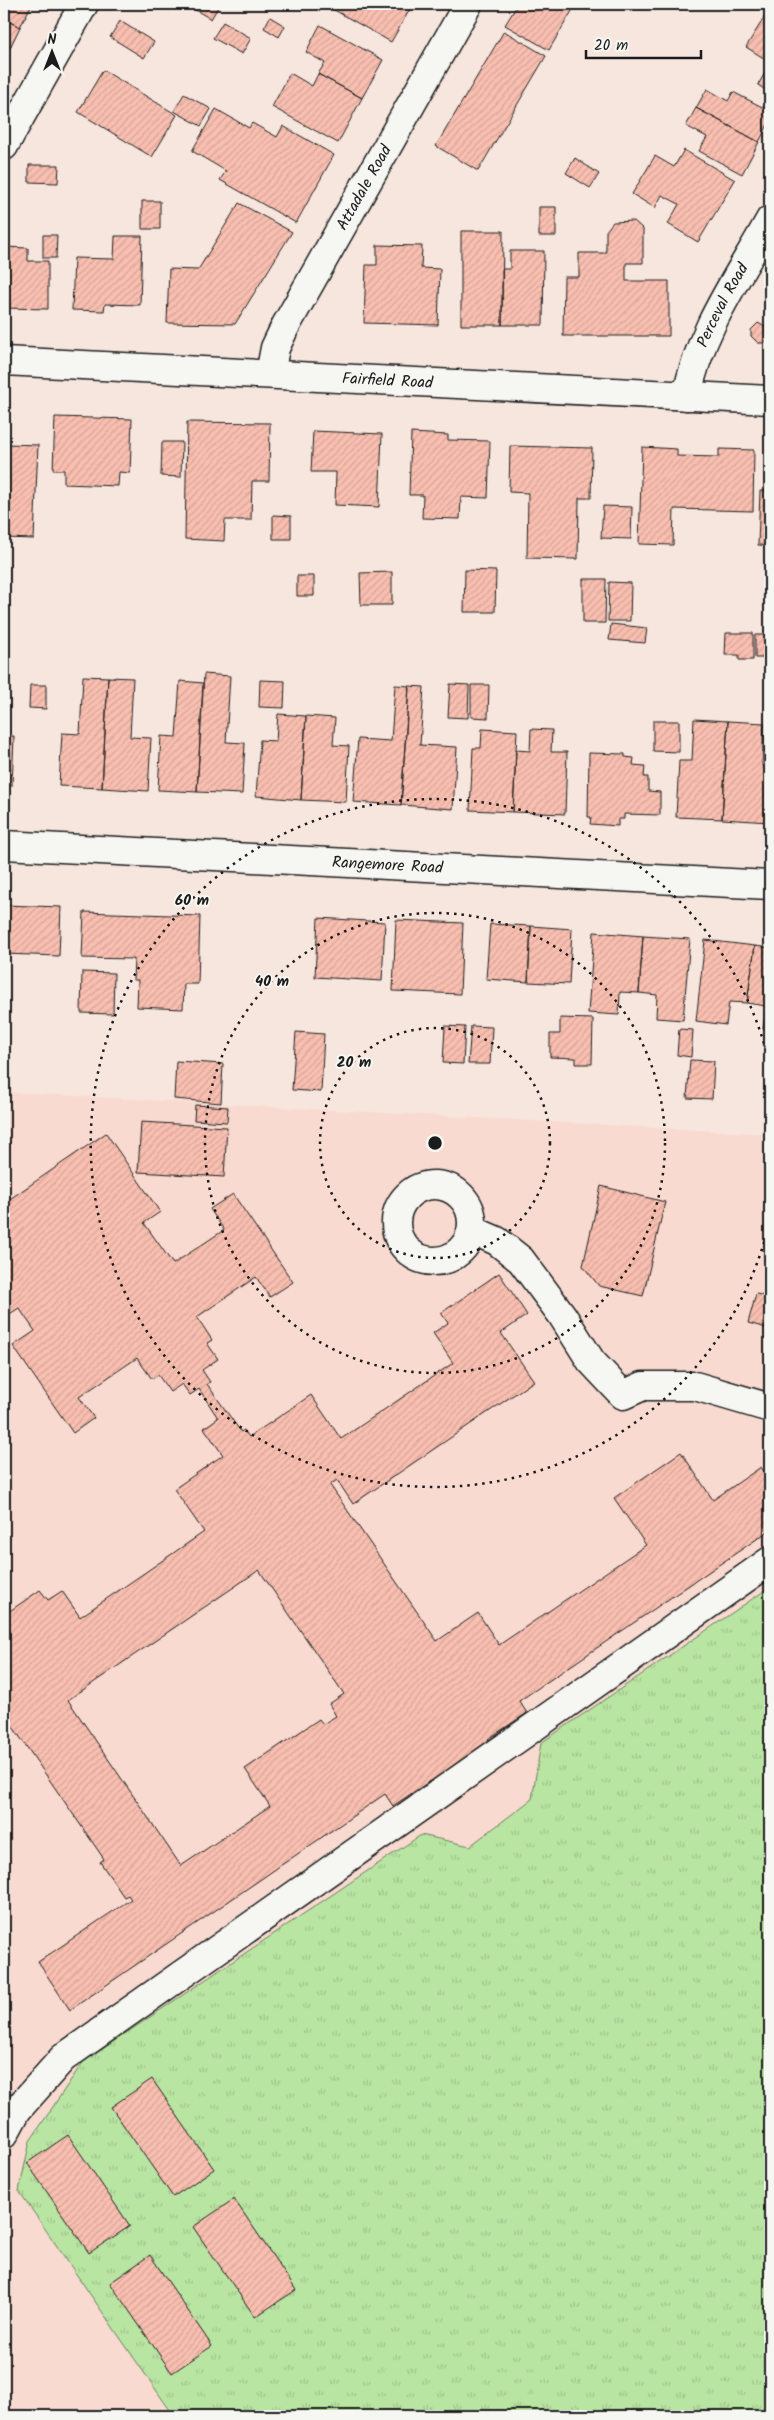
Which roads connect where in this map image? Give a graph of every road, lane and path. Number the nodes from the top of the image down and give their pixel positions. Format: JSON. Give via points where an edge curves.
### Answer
{"nodes":[{"id":1,"x":84,"y":4,"type":"edge"},
{"id":2,"x":468,"y":4,"type":"edge"},
{"id":3,"x":4,"y":146,"type":"edge"},
{"id":4,"x":770,"y":220,"type":"edge"},
{"id":5,"x":4,"y":362,"type":"edge"},
{"id":6,"x":270,"y":374,"type":"junction"},
{"id":7,"x":688,"y":396,"type":"junction"},
{"id":8,"x":770,"y":400,"type":"edge"},
{"id":9,"x":4,"y":845,"type":"edge"},
{"id":10,"x":770,"y":885,"type":"edge"},
{"id":11,"x":472,"y":1230,"type":"dead end"},
{"id":12,"x":770,"y":1408,"type":"edge"},
{"id":13,"x":770,"y":1561,"type":"edge"},
{"id":14,"x":4,"y":2134,"type":"edge"}],
"edges":[{"from":1,"to":3,"type":"street"},
{"from":2,"to":6,"type":"street","name":"Attadale Road","via":[[285,327],[275,348]]},
{"from":4,"to":7,"type":"street","name":"Perceval Road","via":[[704,338],[692,369]]},
{"from":5,"to":6,"type":"street","name":"Fairfield Road"},
{"from":6,"to":7,"type":"street","name":"Fairfield Road"},
{"from":7,"to":8,"type":"street","name":"Fairfield Road"},
{"from":9,"to":10,"type":"street","name":"Rangemore Road"},
{"from":11,"to":12,"type":"street","via":[[497,1241],[521,1260],[591,1361],[623,1395],[643,1386],[695,1386]]},
{"from":13,"to":14,"type":"street","via":[[63,2058],[17,2110]]}]}
